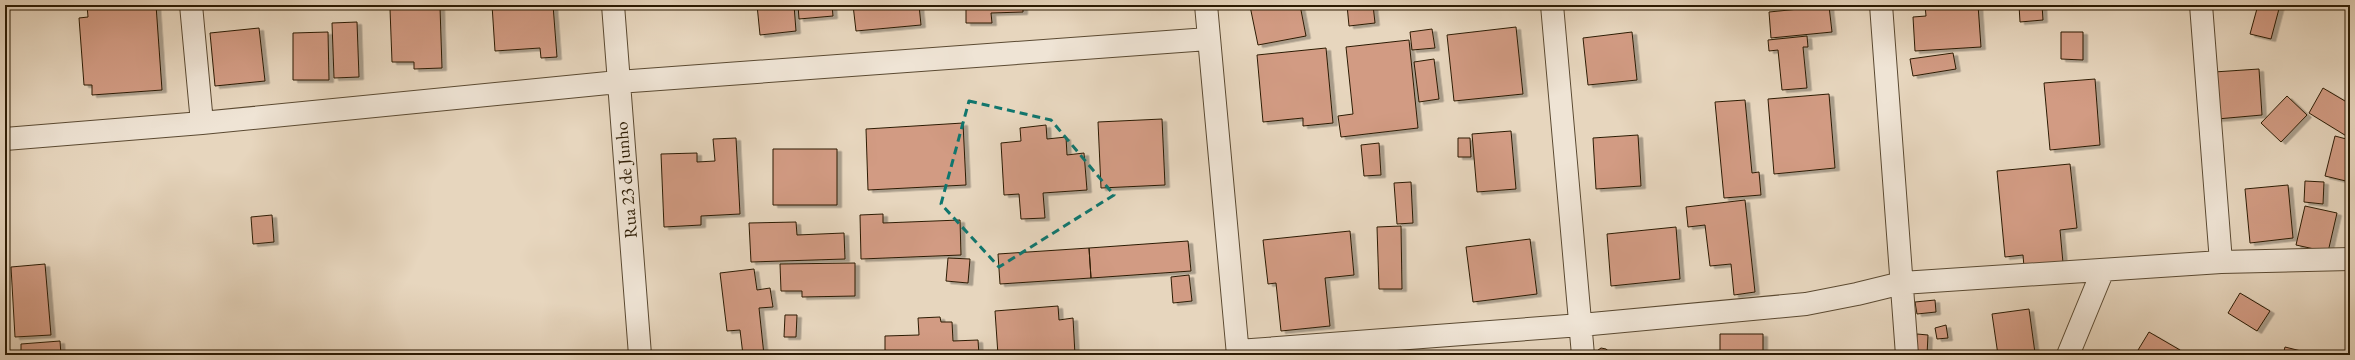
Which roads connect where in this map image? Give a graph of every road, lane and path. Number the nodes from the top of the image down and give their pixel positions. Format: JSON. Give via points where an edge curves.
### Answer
{"nodes":[{"id":1,"x":191,"y":5,"type":"edge"},
{"id":2,"x":613,"y":5,"type":"edge"},
{"id":3,"x":1206,"y":5,"type":"edge"},
{"id":4,"x":1552,"y":5,"type":"edge"},
{"id":5,"x":1881,"y":5,"type":"edge"},
{"id":6,"x":2201,"y":5,"type":"edge"},
{"id":7,"x":1208,"y":39,"type":"junction"},
{"id":8,"x":618,"y":82,"type":"junction"},
{"id":9,"x":202,"y":123,"type":"junction"},
{"id":10,"x":5,"y":139,"type":"edge"},
{"id":11,"x":2350,"y":259,"type":"edge"},
{"id":12,"x":2221,"y":262,"type":"junction"},
{"id":13,"x":2103,"y":270,"type":"junction"},
{"id":14,"x":1902,"y":283,"type":"junction"},
{"id":15,"x":1581,"y":325,"type":"junction"},
{"id":16,"x":1238,"y":353,"type":"edge"},
{"id":17,"x":640,"y":355,"type":"edge"},
{"id":18,"x":1583,"y":355,"type":"edge"},
{"id":19,"x":1907,"y":355,"type":"edge"},
{"id":20,"x":2068,"y":355,"type":"edge"}],
"edges":[{"from":1,"to":9,"type":"street"},
{"from":2,"to":8,"type":"street","name":"Rua 23 de Junho"},
{"from":3,"to":7,"type":"street"},
{"from":4,"to":15,"type":"street"},
{"from":5,"to":14,"type":"street"},
{"from":6,"to":12,"type":"street"},
{"from":7,"to":8,"type":"street"},
{"from":7,"to":16,"type":"street"},
{"from":8,"to":9,"type":"street"},
{"from":8,"to":17,"type":"street","name":"Rua 23 de Junho"},
{"from":9,"to":10,"type":"street"},
{"from":11,"to":12,"type":"street"},
{"from":12,"to":13,"type":"street"},
{"from":13,"to":14,"type":"street"},
{"from":13,"to":20,"type":"street"},
{"from":14,"to":15,"type":"street","via":[[1806,304]]},
{"from":14,"to":19,"type":"street"},
{"from":15,"to":16,"type":"street"},
{"from":15,"to":18,"type":"street"}]}
